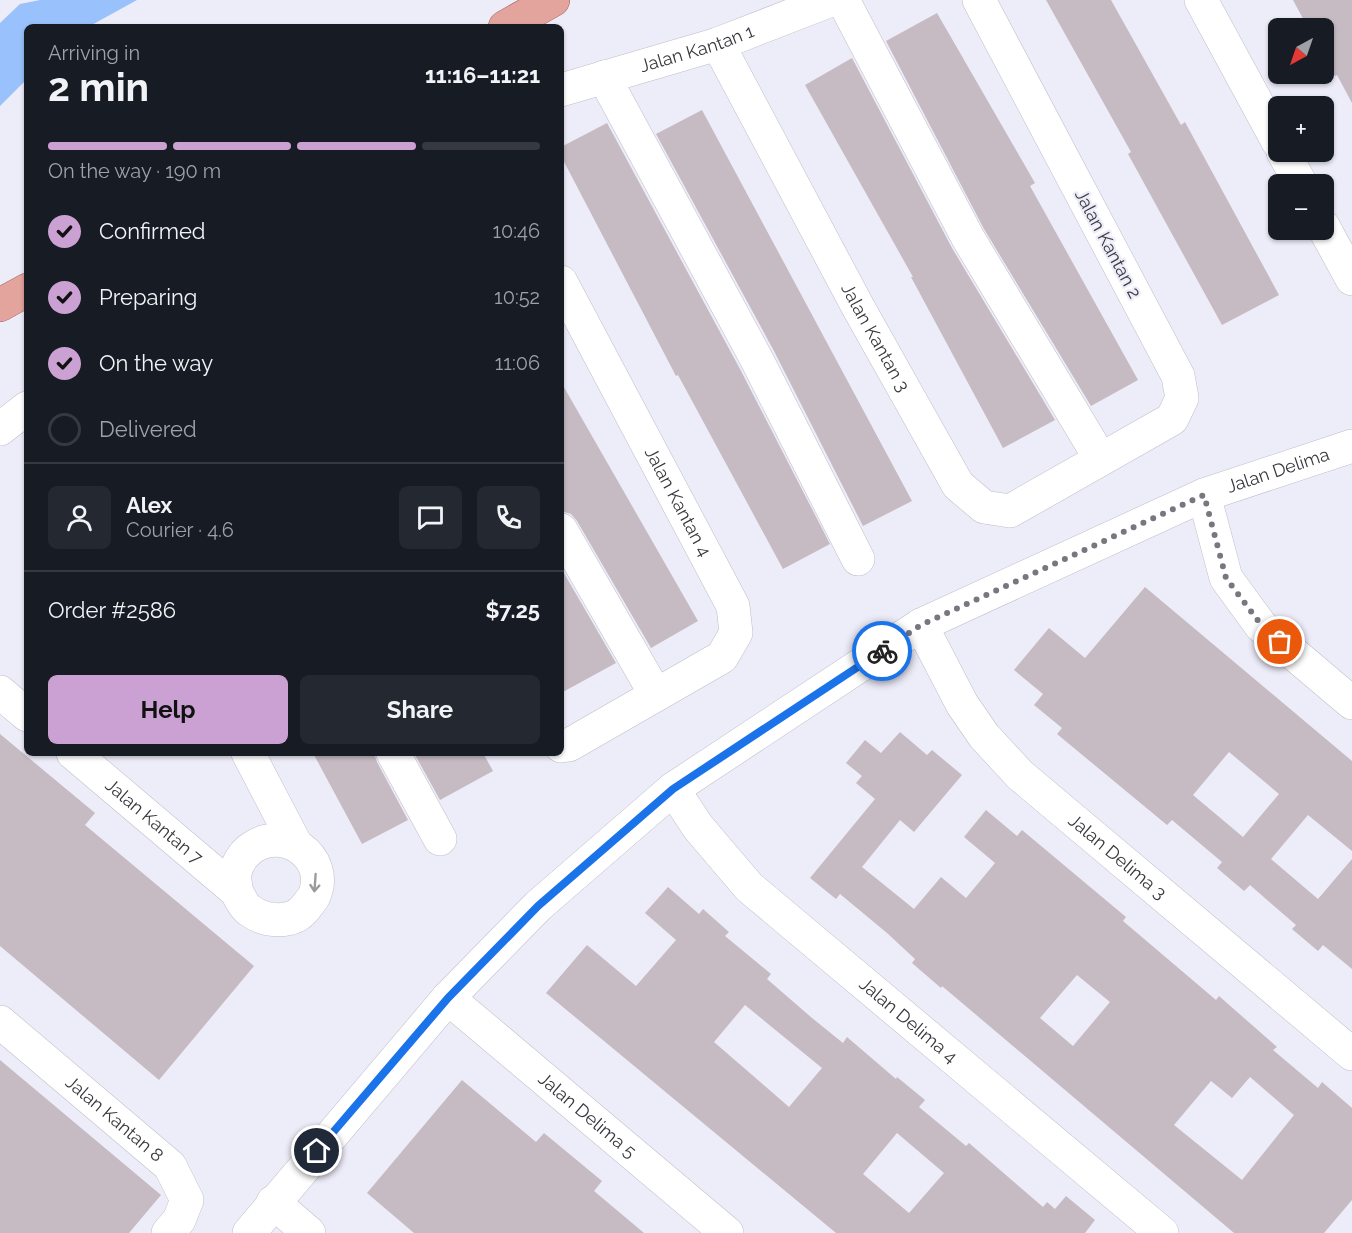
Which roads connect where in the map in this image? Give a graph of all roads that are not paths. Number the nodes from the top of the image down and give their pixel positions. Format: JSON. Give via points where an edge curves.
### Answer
{"nodes":[{"id":1,"x":553,"y":0,"type":"edge"},
{"id":2,"x":831,"y":0,"type":"edge"},
{"id":3,"x":843,"y":0,"type":"edge"},
{"id":4,"x":979,"y":0,"type":"edge"},
{"id":5,"x":1201,"y":0,"type":"edge"},
{"id":6,"x":510,"y":24,"type":"edge"},
{"id":7,"x":718,"y":44,"type":"junction"},
{"id":8,"x":604,"y":77,"type":"junction"},
{"id":9,"x":564,"y":89,"type":"edge"},
{"id":10,"x":1268,"y":124,"type":"edge"},
{"id":11,"x":1331,"y":240,"type":"edge"},
{"id":12,"x":1352,"y":279,"type":"edge"},
{"id":13,"x":564,"y":288,"type":"edge"},
{"id":14,"x":24,"y":292,"type":"edge"},
{"id":15,"x":0,"y":305,"type":"edge"},
{"id":16,"x":24,"y":410,"type":"edge"},
{"id":17,"x":0,"y":429,"type":"edge"},
{"id":18,"x":1352,"y":446,"type":"edge"},
{"id":19,"x":1100,"y":458,"type":"junction"},
{"id":20,"x":1204,"y":495,"type":"junction"},
{"id":21,"x":564,"y":535,"type":"edge"},
{"id":22,"x":858,"y":559,"type":"dead end"},
{"id":23,"x":921,"y":625,"type":"junction"},
{"id":24,"x":0,"y":692,"type":"edge"},
{"id":25,"x":656,"y":695,"type":"junction"},
{"id":26,"x":1352,"y":703,"type":"edge"},
{"id":27,"x":24,"y":712,"type":"edge"},
{"id":28,"x":564,"y":746,"type":"edge"},
{"id":29,"x":77,"y":756,"type":"edge"},
{"id":30,"x":250,"y":756,"type":"edge"},
{"id":31,"x":395,"y":756,"type":"edge"},
{"id":32,"x":673,"y":789,"type":"junction"},
{"id":33,"x":440,"y":839,"type":"dead end"},
{"id":34,"x":295,"y":843,"type":"junction"},
{"id":35,"x":236,"y":891,"type":"junction"},
{"id":36,"x":448,"y":998,"type":"junction"},
{"id":37,"x":0,"y":1022,"type":"edge"},
{"id":38,"x":1352,"y":1054,"type":"edge"},
{"id":39,"x":273,"y":1202,"type":"junction"},
{"id":40,"x":168,"y":1233,"type":"edge"},
{"id":41,"x":249,"y":1233,"type":"edge"},
{"id":42,"x":309,"y":1233,"type":"edge"},
{"id":43,"x":727,"y":1233,"type":"edge"},
{"id":44,"x":1162,"y":1233,"type":"edge"}],
"edges":[{"from":1,"to":6,"type":"main road"},
{"from":2,"to":7,"type":"street","name":"Jalan Kantan 1"},
{"from":3,"to":19,"type":"street","via":[[968,238]]},
{"from":4,"to":19,"type":"street","name":"Jalan Kantan 2","via":[[1178,376],[1182,398],[1172,419]]},
{"from":5,"to":10,"type":"street"},
{"from":7,"to":8,"type":"street","name":"Jalan Kantan 1"},
{"from":7,"to":19,"type":"street","name":"Jalan Kantan 3","via":[[958,485],[984,507],[1010,511]]},
{"from":8,"to":9,"type":"street","name":"Jalan Kantan 1"},
{"from":8,"to":22,"type":"street","via":[[757,360]]},
{"from":11,"to":12,"type":"street"},
{"from":13,"to":25,"type":"street","name":"Jalan Kantan 4","via":[[733,606],[736,633],[722,657]]},
{"from":14,"to":15,"type":"main road"},
{"from":16,"to":17,"type":"street"},
{"from":18,"to":20,"type":"street","name":"Jalan Delima"},
{"from":20,"to":23,"type":"street","name":"Jalan Delima"},
{"from":20,"to":26,"type":"street","via":[[1226,578],[1262,626]]},
{"from":21,"to":25,"type":"street"},
{"from":23,"to":32,"type":"street","name":"Jalan Delima"},
{"from":23,"to":38,"type":"street","name":"Jalan Delima 3","via":[[962,704],[984,736],[1020,775]]},
{"from":24,"to":27,"type":"street"},
{"from":25,"to":28,"type":"street","name":"Jalan Kantan 4"},
{"from":29,"to":35,"type":"street","name":"Jalan Kantan 7"},
{"from":30,"to":34,"type":"street"},
{"from":31,"to":33,"type":"street"},
{"from":32,"to":36,"type":"street","name":"Jalan Delima","via":[[538,906]]},
{"from":32,"to":44,"type":"street","name":"Jalan Delima 4","via":[[698,827],[749,888]]},
{"from":34,"to":35,"type":"street","via":[[277,838],[258,843],[243,855],[235,872]]},
{"from":34,"to":35,"type":"street","one_way":true,"via":[[310,857],[317,876],[314,896],[302,912],[284,920],[264,919],[246,909]]},
{"from":36,"to":39,"type":"street","name":"Jalan Delima"},
{"from":36,"to":43,"type":"street","name":"Jalan Delima 5"},
{"from":37,"to":40,"type":"street","name":"Jalan Kantan 8","via":[[170,1166],[187,1200],[179,1220]]},
{"from":39,"to":41,"type":"street","name":"Jalan Delima"},
{"from":39,"to":42,"type":"street"}]}
